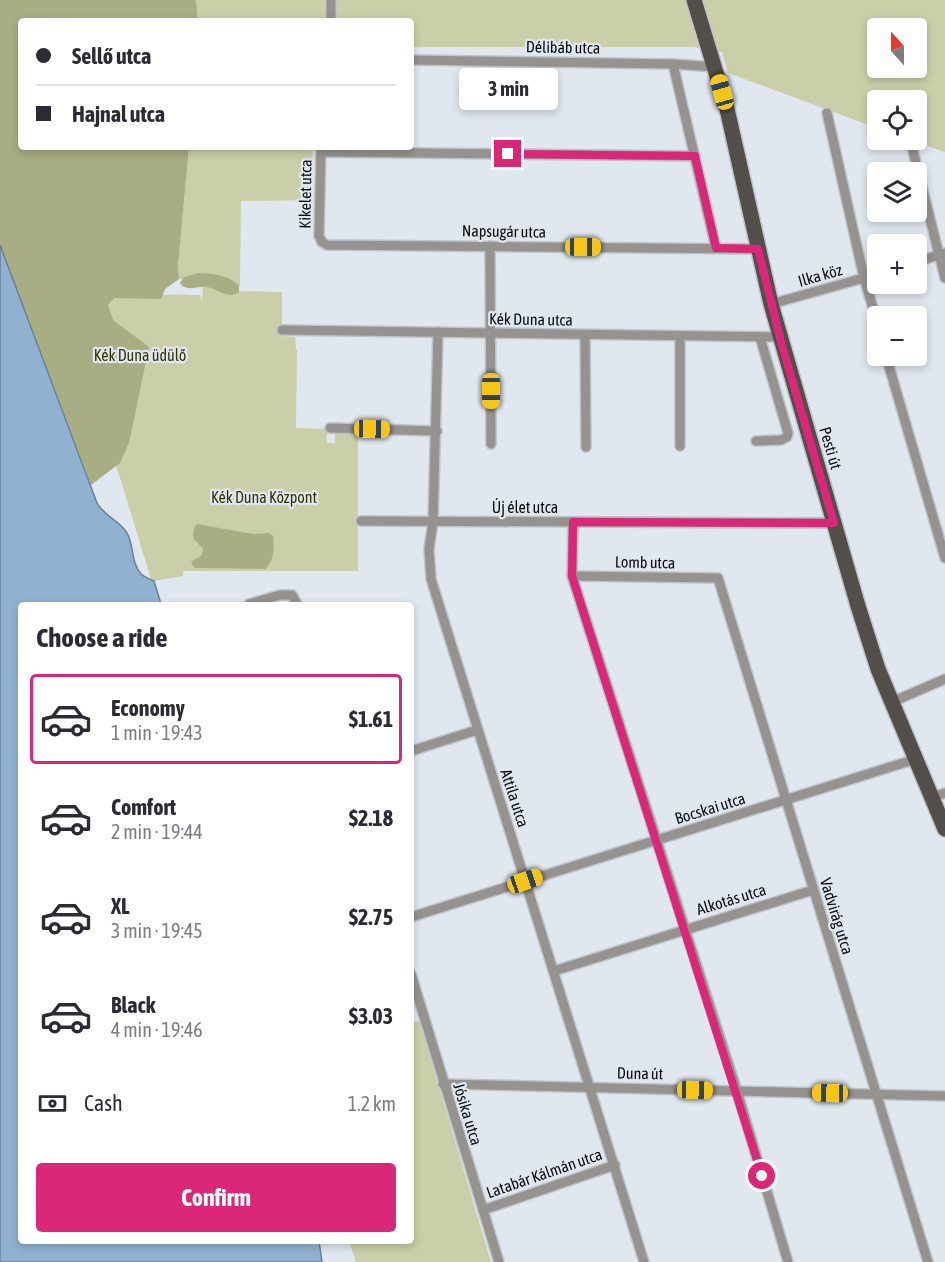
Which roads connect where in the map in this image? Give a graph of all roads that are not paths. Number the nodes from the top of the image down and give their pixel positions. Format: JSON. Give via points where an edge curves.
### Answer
{"nodes":[{"id":1,"x":331,"y":0,"type":"edge"},
{"id":2,"x":694,"y":0,"type":"edge"},
{"id":3,"x":331,"y":18,"type":"edge"},
{"id":4,"x":414,"y":60,"type":"edge"},
{"id":5,"x":673,"y":64,"type":"junction"},
{"id":6,"x":715,"y":67,"type":"junction"},
{"id":7,"x":827,"y":113,"type":"dead end"},
{"id":8,"x":321,"y":150,"type":"edge"},
{"id":9,"x":374,"y":150,"type":"edge"},
{"id":10,"x":913,"y":150,"type":"edge"},
{"id":11,"x":695,"y":156,"type":"junction"},
{"id":12,"x":322,"y":242,"type":"joint"},
{"id":13,"x":490,"y":246,"type":"junction"},
{"id":14,"x":716,"y":248,"type":"junction"},
{"id":15,"x":758,"y":249,"type":"junction"},
{"id":16,"x":942,"y":254,"type":"edge"},
{"id":17,"x":927,"y":259,"type":"edge"},
{"id":18,"x":867,"y":277,"type":"edge"},
{"id":19,"x":864,"y":278,"type":"junction"},
{"id":20,"x":945,"y":278,"type":"edge"},
{"id":21,"x":771,"y":304,"type":"junction"},
{"id":22,"x":872,"y":306,"type":"edge"},
{"id":23,"x":282,"y":330,"type":"dead end"},
{"id":24,"x":438,"y":332,"type":"junction"},
{"id":25,"x":489,"y":333,"type":"junction"},
{"id":26,"x":585,"y":335,"type":"junction"},
{"id":27,"x":680,"y":336,"type":"junction"},
{"id":28,"x":780,"y":337,"type":"junction"},
{"id":29,"x":760,"y":338,"type":"junction"},
{"id":30,"x":889,"y":366,"type":"edge"},
{"id":31,"x":330,"y":428,"type":"dead end"},
{"id":32,"x":437,"y":431,"type":"junction"},
{"id":33,"x":756,"y":441,"type":"dead end"},
{"id":34,"x":491,"y":444,"type":"dead end"},
{"id":35,"x":680,"y":446,"type":"dead end"},
{"id":36,"x":586,"y":447,"type":"dead end"},
{"id":37,"x":361,"y":521,"type":"dead end"},
{"id":38,"x":433,"y":522,"type":"junction"},
{"id":39,"x":573,"y":522,"type":"junction"},
{"id":40,"x":834,"y":523,"type":"junction"},
{"id":41,"x":945,"y":558,"type":"edge"},
{"id":42,"x":572,"y":576,"type":"junction"},
{"id":43,"x":717,"y":578,"type":"joint"},
{"id":44,"x":256,"y":602,"type":"edge"},
{"id":45,"x":296,"y":602,"type":"edge"},
{"id":46,"x":945,"y":679,"type":"edge"},
{"id":47,"x":892,"y":702,"type":"junction"},
{"id":48,"x":477,"y":730,"type":"junction"},
{"id":49,"x":414,"y":750,"type":"edge"},
{"id":50,"x":916,"y":759,"type":"junction"},
{"id":51,"x":939,"y":795,"type":"edge"},
{"id":52,"x":785,"y":800,"type":"junction"},
{"id":53,"x":945,"y":829,"type":"edge"},
{"id":54,"x":656,"y":841,"type":"junction"},
{"id":55,"x":525,"y":881,"type":"junction"},
{"id":56,"x":813,"y":890,"type":"junction"},
{"id":57,"x":414,"y":916,"type":"edge"},
{"id":58,"x":684,"y":929,"type":"junction"},
{"id":59,"x":554,"y":971,"type":"junction"},
{"id":60,"x":414,"y":984,"type":"edge"},
{"id":61,"x":443,"y":1084,"type":"junction"},
{"id":62,"x":591,"y":1087,"type":"junction"},
{"id":63,"x":736,"y":1090,"type":"junction"},
{"id":64,"x":877,"y":1094,"type":"junction"},
{"id":65,"x":945,"y":1095,"type":"edge"},
{"id":66,"x":615,"y":1165,"type":"junction"},
{"id":67,"x":483,"y":1210,"type":"junction"},
{"id":68,"x":499,"y":1262,"type":"edge"},
{"id":69,"x":644,"y":1262,"type":"edge"},
{"id":70,"x":789,"y":1262,"type":"edge"},
{"id":71,"x":928,"y":1262,"type":"edge"}],
"edges":[{"from":1,"to":3,"type":"street"},
{"from":2,"to":6,"type":"main road","name":"Pesti út"},
{"from":4,"to":5,"type":"street","name":"Délibáb utca"},
{"from":5,"to":6,"type":"street","name":"Délibáb utca"},
{"from":5,"to":11,"type":"street"},
{"from":6,"to":15,"type":"main road","name":"Pesti út"},
{"from":7,"to":19,"type":"street"},
{"from":8,"to":12,"type":"street","name":"Kikelet utca"},
{"from":9,"to":11,"type":"street"},
{"from":10,"to":16,"type":"street"},
{"from":11,"to":14,"type":"street"},
{"from":12,"to":13,"type":"street","name":"Napsugár utca"},
{"from":13,"to":14,"type":"street","name":"Napsugár utca"},
{"from":13,"to":25,"type":"street"},
{"from":14,"to":15,"type":"street","name":"Napsugár utca"},
{"from":15,"to":21,"type":"main road","name":"Pesti út"},
{"from":16,"to":17,"type":"street"},
{"from":16,"to":20,"type":"street"},
{"from":18,"to":19,"type":"street","name":"Ilka köz"},
{"from":19,"to":21,"type":"street","name":"Ilka köz"},
{"from":19,"to":22,"type":"street"},
{"from":21,"to":28,"type":"main road","name":"Pesti út"},
{"from":23,"to":24,"type":"street","name":"Kék Duna utca"},
{"from":24,"to":25,"type":"street","name":"Kék Duna utca"},
{"from":24,"to":32,"type":"street","name":"Attila utca"},
{"from":25,"to":26,"type":"street","name":"Kék Duna utca"},
{"from":25,"to":34,"type":"street"},
{"from":26,"to":27,"type":"street","name":"Kék Duna utca"},
{"from":26,"to":36,"type":"street"},
{"from":27,"to":29,"type":"street","name":"Kék Duna utca"},
{"from":27,"to":35,"type":"street"},
{"from":28,"to":29,"type":"street","name":"Kék Duna utca"},
{"from":28,"to":40,"type":"main road","name":"Pesti út"},
{"from":29,"to":33,"type":"street","via":[[788,433],[781,440]]},
{"from":30,"to":41,"type":"street"},
{"from":31,"to":32,"type":"street"},
{"from":32,"to":38,"type":"street","name":"Attila utca"},
{"from":37,"to":38,"type":"street","name":"Új élet utca"},
{"from":38,"to":39,"type":"street","name":"Új élet utca"},
{"from":38,"to":48,"type":"street","name":"Attila utca","via":[[429,549],[431,579]]},
{"from":39,"to":40,"type":"street","name":"Új élet utca"},
{"from":39,"to":42,"type":"street"},
{"from":40,"to":47,"type":"main road","name":"Pesti út"},
{"from":42,"to":43,"type":"street","name":"Lomb utca"},
{"from":42,"to":54,"type":"street"},
{"from":43,"to":52,"type":"street","name":"Vadvirág utca"},
{"from":44,"to":45,"type":"street","via":[[280,595],[292,595]]},
{"from":46,"to":47,"type":"street"},
{"from":47,"to":50,"type":"main road","name":"Pesti út"},
{"from":48,"to":49,"type":"street"},
{"from":48,"to":55,"type":"street","name":"Attila utca"},
{"from":50,"to":51,"type":"main road","name":"Pesti út"},
{"from":50,"to":52,"type":"street","name":"Bocskai utca"},
{"from":51,"to":53,"type":"main road","name":"Pesti út"},
{"from":52,"to":54,"type":"street","name":"Bocskai utca"},
{"from":52,"to":56,"type":"street","name":"Vadvirág utca"},
{"from":54,"to":55,"type":"street","name":"Bocskai utca"},
{"from":54,"to":58,"type":"street"},
{"from":55,"to":57,"type":"street","name":"Bocskai utca"},
{"from":55,"to":59,"type":"street","name":"Attila utca"},
{"from":56,"to":58,"type":"street","name":"Alkotás utca"},
{"from":56,"to":64,"type":"street","name":"Vadvirág utca"},
{"from":58,"to":59,"type":"street","name":"Alkotás utca"},
{"from":58,"to":63,"type":"street"},
{"from":59,"to":62,"type":"street","name":"Attila utca"},
{"from":60,"to":61,"type":"street","name":"Jósika utca"},
{"from":61,"to":62,"type":"street","name":"Duna út"},
{"from":61,"to":67,"type":"street","name":"Jósika utca"},
{"from":62,"to":63,"type":"street","name":"Duna út"},
{"from":62,"to":66,"type":"street","name":"Attila utca"},
{"from":63,"to":64,"type":"street","name":"Duna út"},
{"from":63,"to":70,"type":"street"},
{"from":64,"to":65,"type":"street","name":"Duna út"},
{"from":64,"to":71,"type":"street","name":"Vadvirág utca"},
{"from":66,"to":67,"type":"street","name":"Latabár Kálmán utca"},
{"from":66,"to":69,"type":"street","name":"Attila utca"},
{"from":67,"to":68,"type":"street","name":"Jósika utca"}]}
